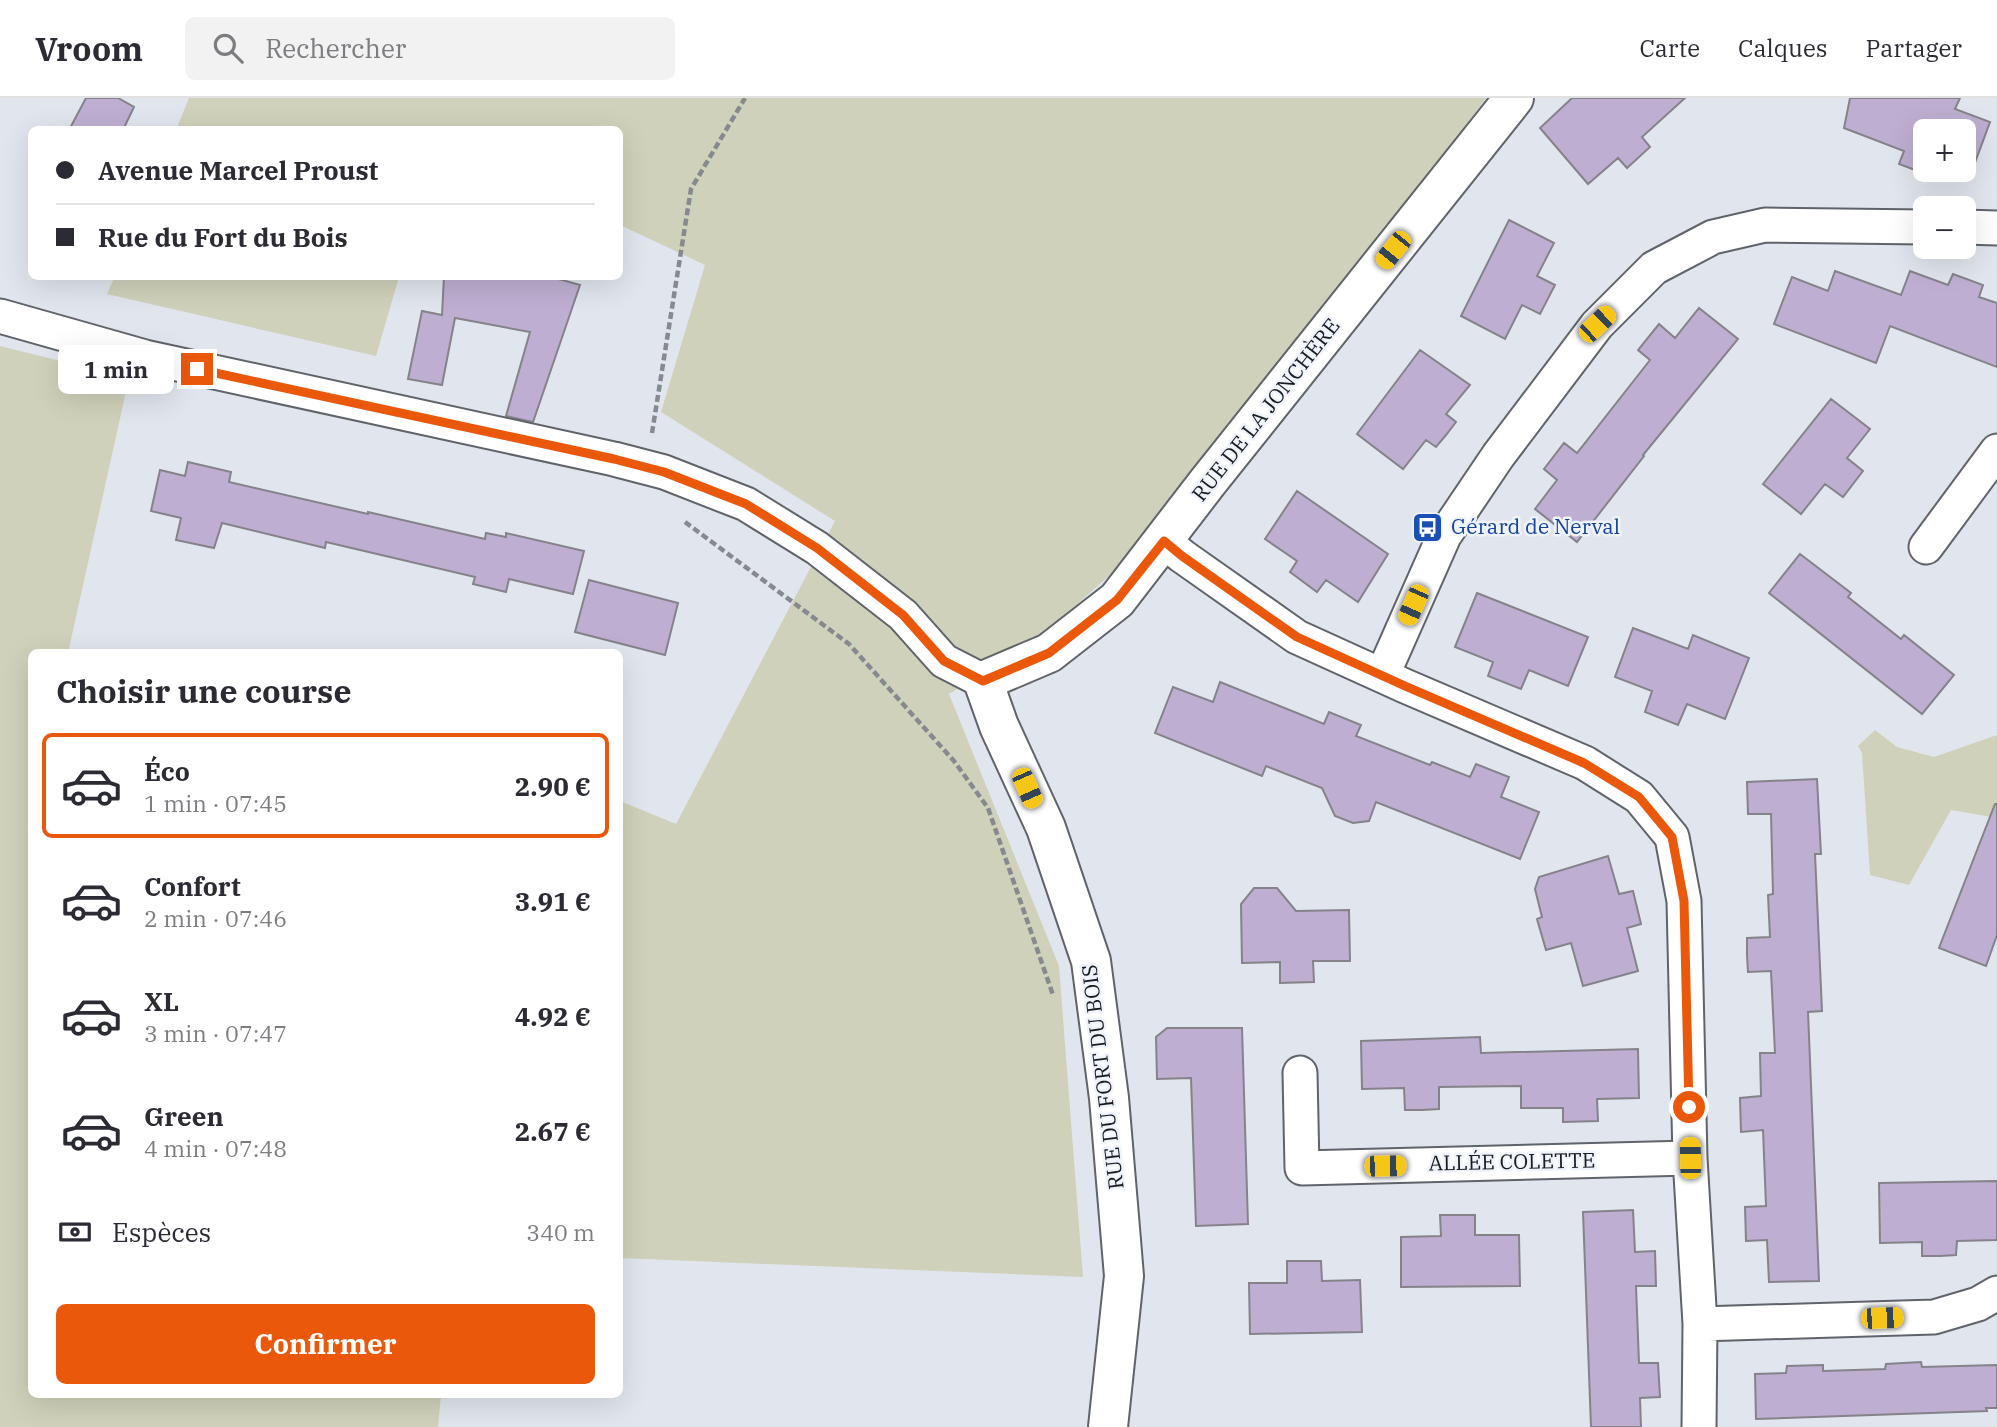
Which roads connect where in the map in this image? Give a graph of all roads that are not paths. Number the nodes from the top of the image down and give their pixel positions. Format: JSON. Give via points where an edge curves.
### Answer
{"nodes":[{"id":1,"x":1514,"y":98,"type":"edge"},
{"id":2,"x":1913,"y":227,"type":"edge"},
{"id":3,"x":1976,"y":227,"type":"edge"},
{"id":4,"x":1997,"y":228,"type":"edge"},
{"id":5,"x":0,"y":316,"type":"edge"},
{"id":6,"x":1997,"y":451,"type":"edge"},
{"id":7,"x":1164,"y":541,"type":"junction"},
{"id":8,"x":1926,"y":547,"type":"dead end"},
{"id":9,"x":1383,"y":674,"type":"junction"},
{"id":10,"x":983,"y":681,"type":"junction"},
{"id":11,"x":1300,"y":1073,"type":"dead end"},
{"id":12,"x":1690,"y":1158,"type":"junction"},
{"id":13,"x":1997,"y":1293,"type":"edge"},
{"id":14,"x":1700,"y":1324,"type":"junction"},
{"id":15,"x":1108,"y":1427,"type":"edge"},
{"id":16,"x":1699,"y":1427,"type":"edge"}],
"edges":[{"from":1,"to":7,"type":"street","name":"RUE DE LA JONCHÈRE"},
{"from":2,"to":9,"type":"street","via":[[1765,225],[1713,237],[1654,268],[1597,324],[1444,536]]},
{"from":3,"to":4,"type":"street"},
{"from":5,"to":10,"type":"street","via":[[145,357],[646,467],[746,504],[817,548],[903,615],[944,661]]},
{"from":6,"to":8,"type":"street"},
{"from":7,"to":9,"type":"street","via":[[1297,637]]},
{"from":7,"to":10,"type":"street","name":"RUE DE LA JONCHÈRE","via":[[1117,600],[1059,646]]},
{"from":9,"to":12,"type":"street","via":[[1584,763],[1639,797],[1672,837],[1684,901]]},
{"from":10,"to":15,"type":"street","name":"RUE DU FORT DU BOIS","via":[[1046,828],[1091,961],[1109,1098],[1124,1276]]},
{"from":11,"to":12,"type":"street","name":"ALLÉE COLETTE","via":[[1302,1168]]},
{"from":12,"to":14,"type":"street"},
{"from":13,"to":14,"type":"street","via":[[1978,1304],[1934,1317]]},
{"from":14,"to":16,"type":"street"}]}
